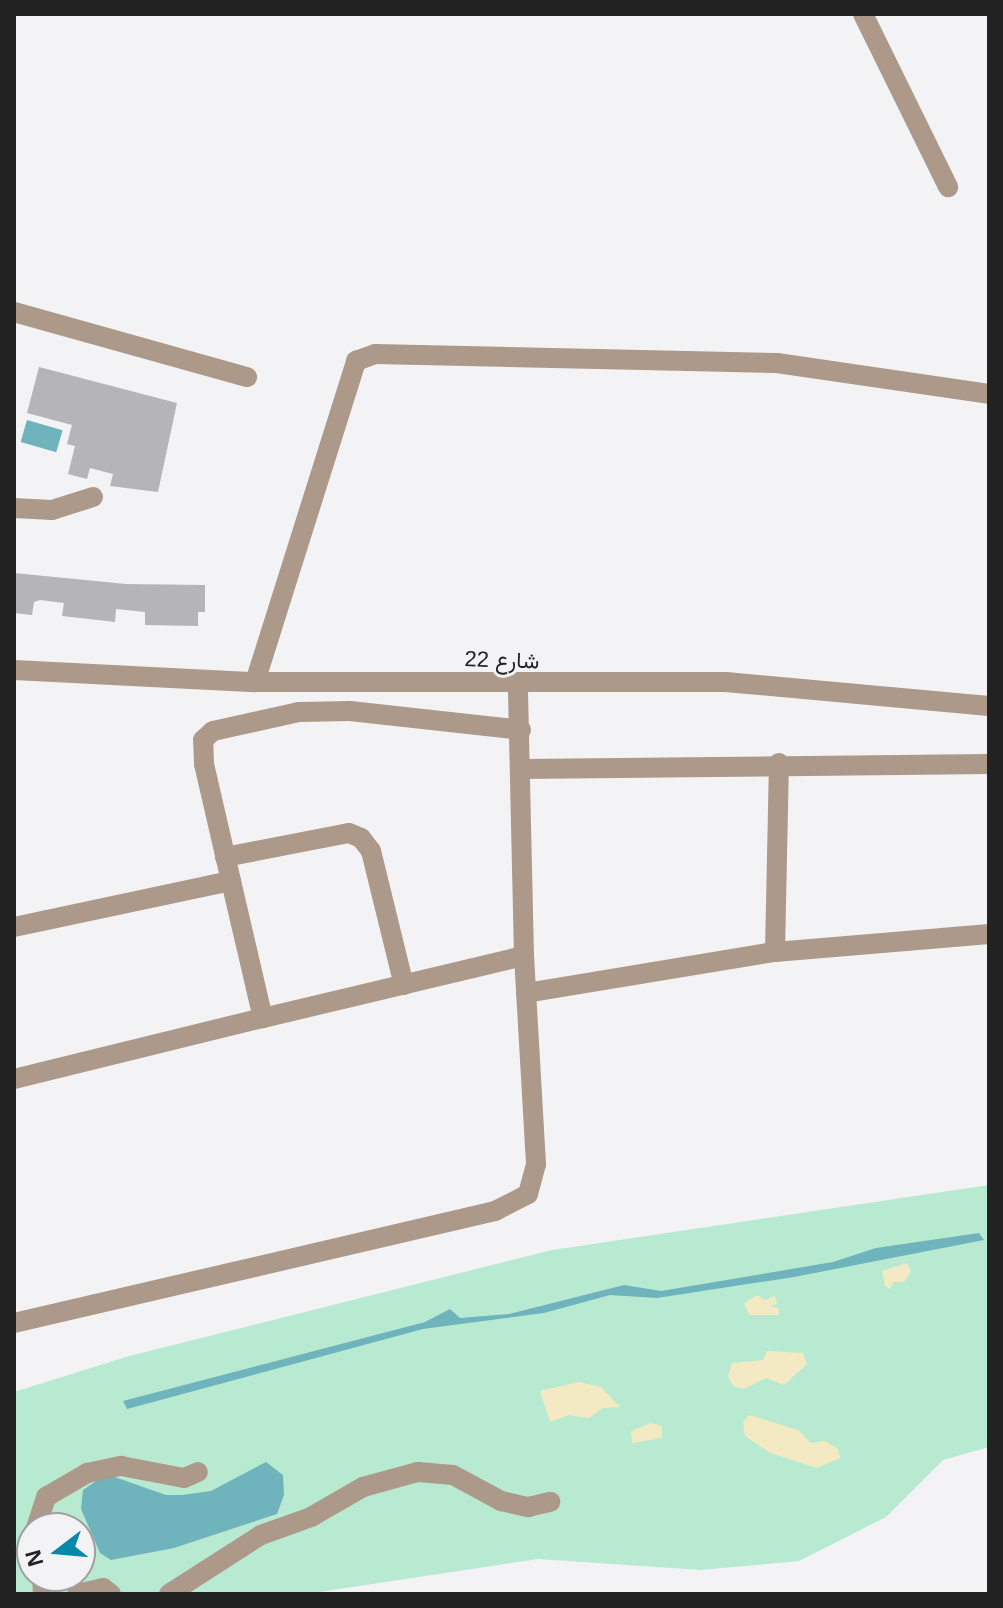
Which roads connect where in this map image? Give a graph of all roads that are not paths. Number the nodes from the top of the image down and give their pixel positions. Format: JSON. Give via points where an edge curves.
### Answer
{"nodes":[{"id":1,"x":863,"y":14,"type":"edge"},
{"id":2,"x":948,"y":187,"type":"dead end"},
{"id":3,"x":14,"y":312,"type":"edge"},
{"id":4,"x":247,"y":377,"type":"dead end"},
{"id":5,"x":989,"y":394,"type":"edge"},
{"id":6,"x":93,"y":497,"type":"dead end"},
{"id":7,"x":14,"y":508,"type":"edge"},
{"id":8,"x":14,"y":670,"type":"edge"},
{"id":9,"x":255,"y":682,"type":"junction"},
{"id":10,"x":518,"y":686,"type":"junction"},
{"id":11,"x":989,"y":706,"type":"edge"},
{"id":12,"x":521,"y":730,"type":"junction"},
{"id":13,"x":779,"y":763,"type":"junction"},
{"id":14,"x":989,"y":764,"type":"edge"},
{"id":15,"x":522,"y":769,"type":"junction"},
{"id":16,"x":225,"y":857,"type":"junction"},
{"id":17,"x":231,"y":881,"type":"junction"},
{"id":18,"x":14,"y":927,"type":"edge"},
{"id":19,"x":989,"y":934,"type":"edge"},
{"id":20,"x":775,"y":952,"type":"junction"},
{"id":21,"x":524,"y":956,"type":"junction"},
{"id":22,"x":404,"y":985,"type":"junction"},
{"id":23,"x":526,"y":993,"type":"junction"},
{"id":24,"x":263,"y":1018,"type":"junction"},
{"id":25,"x":14,"y":1079,"type":"edge"},
{"id":26,"x":14,"y":1323,"type":"edge"},
{"id":27,"x":198,"y":1472,"type":"dead end"},
{"id":28,"x":550,"y":1502,"type":"dead end"},
{"id":29,"x":41,"y":1512,"type":"edge"},
{"id":30,"x":77,"y":1594,"type":"edge"},
{"id":31,"x":111,"y":1594,"type":"edge"},
{"id":32,"x":169,"y":1594,"type":"edge"}],
"edges":[{"from":1,"to":2,"type":"street"},
{"from":3,"to":4,"type":"street"},
{"from":5,"to":9,"type":"street","via":[[777,363],[375,354],[356,361]]},
{"from":6,"to":7,"type":"street","via":[[52,510]]},
{"from":8,"to":9,"type":"street","name":"شارع 22"},
{"from":9,"to":10,"type":"street","name":"شارع 22"},
{"from":10,"to":11,"type":"street","name":"شارع 22","via":[[726,682]]},
{"from":10,"to":12,"type":"street"},
{"from":12,"to":15,"type":"street"},
{"from":12,"to":16,"type":"street","via":[[350,711],[299,712],[213,731],[203,740],[204,764]]},
{"from":13,"to":14,"type":"street"},
{"from":13,"to":15,"type":"street"},
{"from":13,"to":20,"type":"street"},
{"from":15,"to":21,"type":"street"},
{"from":16,"to":17,"type":"street"},
{"from":16,"to":22,"type":"street","via":[[349,833],[361,838],[371,851]]},
{"from":17,"to":18,"type":"street"},
{"from":17,"to":24,"type":"street"},
{"from":19,"to":20,"type":"street"},
{"from":20,"to":23,"type":"street"},
{"from":21,"to":22,"type":"street"},
{"from":21,"to":23,"type":"street"},
{"from":22,"to":24,"type":"street"},
{"from":23,"to":26,"type":"street","via":[[536,1164],[528,1194],[495,1211]]},
{"from":24,"to":25,"type":"street"},
{"from":27,"to":29,"type":"street","via":[[184,1478],[121,1466],[87,1473],[46,1497]]},
{"from":28,"to":32,"type":"street","via":[[528,1507],[501,1501],[453,1475],[418,1472],[363,1487],[311,1517],[261,1535]]},
{"from":30,"to":31,"type":"street","via":[[103,1588]]}]}
